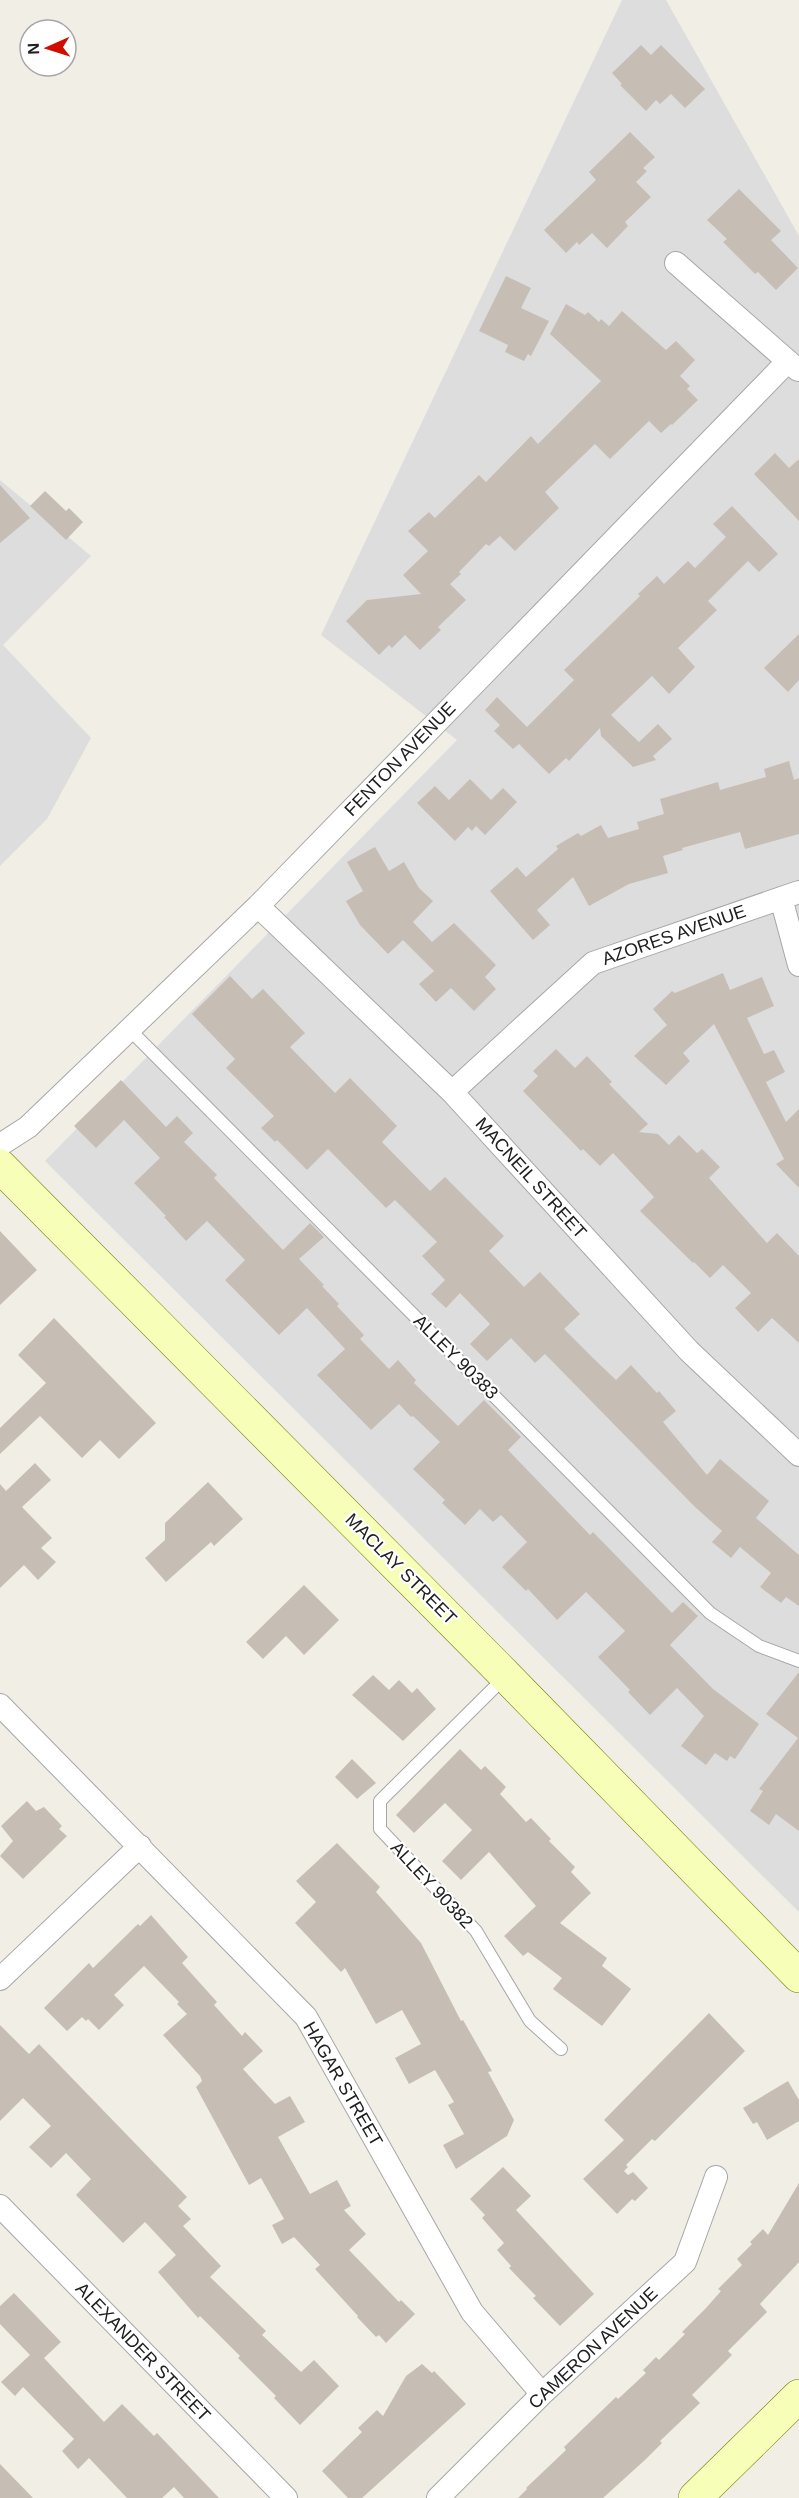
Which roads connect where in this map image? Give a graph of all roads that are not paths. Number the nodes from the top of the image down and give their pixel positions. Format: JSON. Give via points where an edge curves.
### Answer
{"nodes":[{"id":1,"x":676,"y":263,"type":"dead end"},
{"id":2,"x":794,"y":366,"type":"edge"},
{"id":3,"x":790,"y":895,"type":"edge"},
{"id":4,"x":258,"y":906,"type":"junction"},
{"id":5,"x":799,"y":965,"type":"edge"},
{"id":6,"x":129,"y":1029,"type":"junction"},
{"id":7,"x":452,"y":1092,"type":"junction"},
{"id":8,"x":0,"y":1145,"type":"edge"},
{"id":9,"x":0,"y":1166,"type":"edge"},
{"id":10,"x":799,"y":1455,"type":"edge"},
{"id":11,"x":799,"y":1661,"type":"edge"},
{"id":12,"x":506,"y":1676,"type":"junction"},
{"id":13,"x":0,"y":1705,"type":"edge"},
{"id":14,"x":140,"y":1846,"type":"junction"},
{"id":15,"x":799,"y":1976,"type":"edge"},
{"id":16,"x":0,"y":1979,"type":"edge"},
{"id":17,"x":561,"y":2049,"type":"dead end"},
{"id":18,"x":716,"y":2177,"type":"dead end"},
{"id":19,"x":0,"y":2206,"type":"edge"},
{"id":20,"x":542,"y":2394,"type":"junction"},
{"id":21,"x":799,"y":2396,"type":"edge"},
{"id":22,"x":286,"y":2498,"type":"edge"},
{"id":23,"x":438,"y":2498,"type":"edge"},
{"id":24,"x":695,"y":2498,"type":"edge"}],
"edges":[{"from":1,"to":2,"type":"street"},
{"from":2,"to":4,"type":"street","name":"FENTON AVENUE"},
{"from":3,"to":5,"type":"street"},
{"from":3,"to":7,"type":"street","name":"AZORES AVENUE","via":[[593,963]]},
{"from":4,"to":6,"type":"street","name":"FENTON AVENUE"},
{"from":4,"to":7,"type":"street","name":"MACNEIL STREET"},
{"from":6,"to":8,"type":"street","name":"FENTON AVENUE","via":[[28,1127]]},
{"from":6,"to":11,"type":"lane","name":"ALLEY 90383","via":[[710,1613],[759,1646]]},
{"from":7,"to":10,"type":"street","name":"MACNEIL STREET","via":[[689,1351]]},
{"from":9,"to":12,"type":"street","name":"MACLAY STREET"},
{"from":12,"to":15,"type":"street","name":"MACLAY STREET"},
{"from":12,"to":17,"type":"lane","name":"ALLEY 90382","via":[[380,1802],[380,1829],[476,1931],[530,2021]]},
{"from":13,"to":14,"type":"street","name":"HAGAR STREET"},
{"from":14,"to":16,"type":"street"},
{"from":14,"to":20,"type":"street","name":"HAGAR STREET","via":[[306,2017],[472,2312]]},
{"from":18,"to":20,"type":"street","name":"CAMERON AVENUE","via":[[685,2262]]},
{"from":19,"to":22,"type":"street","name":"ALEXANDER STREET"},
{"from":20,"to":23,"type":"street","name":"CAMERON AVENUE"},
{"from":21,"to":24,"type":"street"}]}
